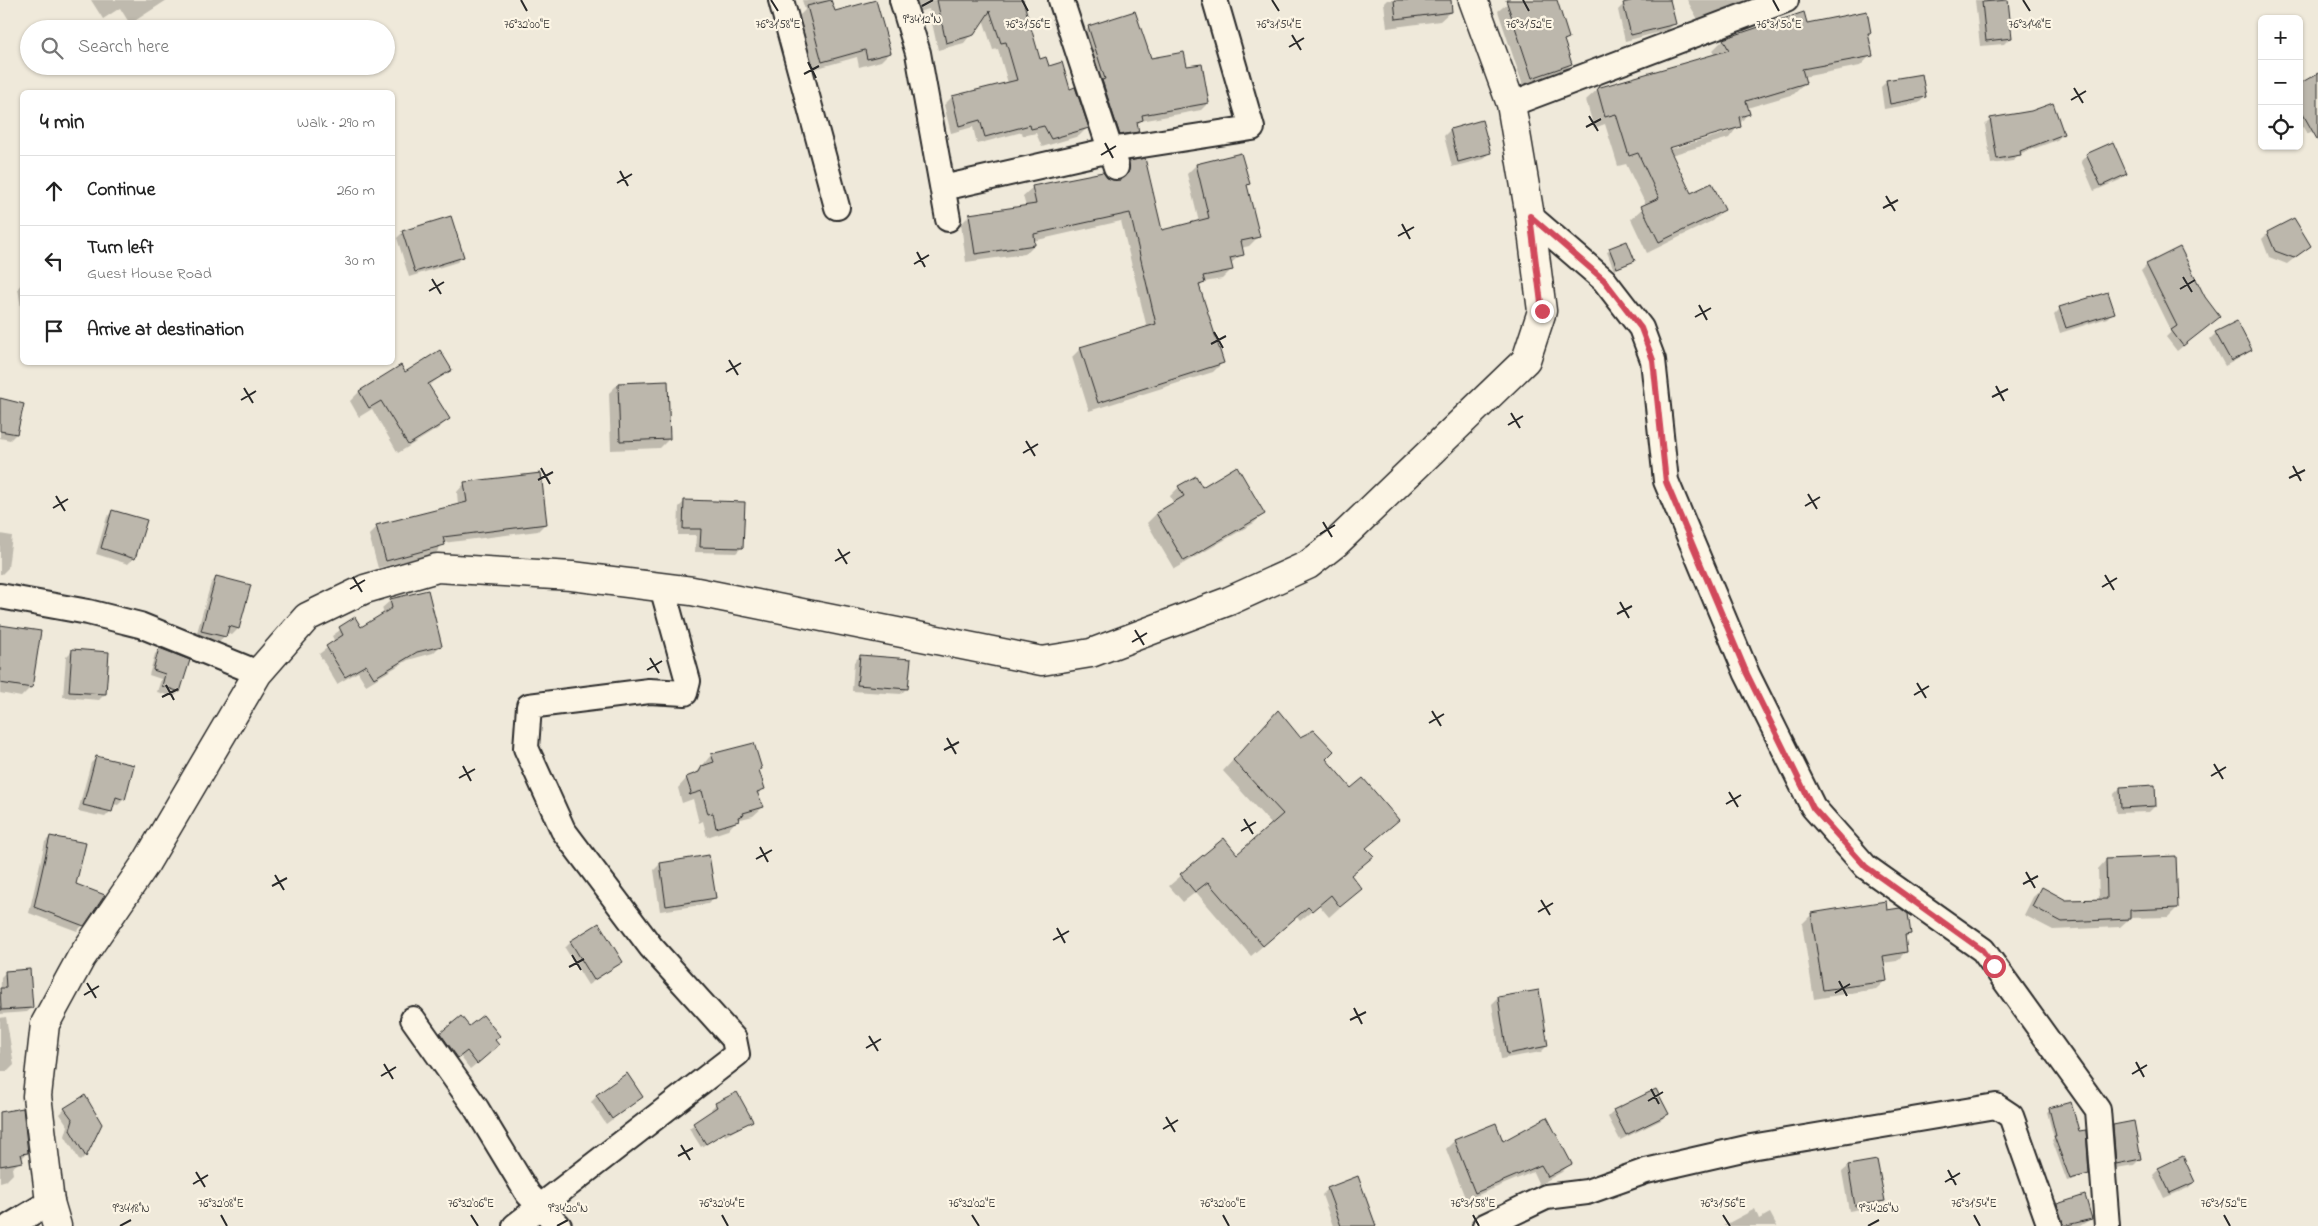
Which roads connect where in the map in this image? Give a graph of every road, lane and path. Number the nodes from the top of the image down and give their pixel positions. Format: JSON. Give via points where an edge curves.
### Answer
{"nodes":[{"id":1,"x":781,"y":0,"type":"edge"},
{"id":2,"x":902,"y":0,"type":"edge"},
{"id":3,"x":1061,"y":0,"type":"edge"},
{"id":4,"x":1215,"y":0,"type":"edge"},
{"id":5,"x":1473,"y":0,"type":"edge"},
{"id":6,"x":1786,"y":0,"type":"edge"},
{"id":7,"x":1510,"y":104,"type":"junction"},
{"id":8,"x":1113,"y":158,"type":"junction"},
{"id":9,"x":943,"y":188,"type":"junction"},
{"id":10,"x":837,"y":207,"type":"dead end"},
{"id":11,"x":1530,"y":216,"type":"junction"},
{"id":12,"x":948,"y":219,"type":"dead end"},
{"id":13,"x":662,"y":587,"type":"junction"},
{"id":14,"x":0,"y":596,"type":"edge"},
{"id":15,"x":258,"y":673,"type":"junction"},
{"id":16,"x":413,"y":1019,"type":"dead end"},
{"id":17,"x":542,"y":1208,"type":"junction"},
{"id":18,"x":54,"y":1214,"type":"edge"},
{"id":19,"x":10,"y":1226,"type":"edge"},
{"id":20,"x":515,"y":1226,"type":"edge"},
{"id":21,"x":559,"y":1226,"type":"edge"},
{"id":22,"x":1485,"y":1226,"type":"edge"},
{"id":23,"x":2050,"y":1226,"type":"edge"},
{"id":24,"x":2107,"y":1226,"type":"edge"}],
"edges":[{"from":1,"to":10,"type":"street"},
{"from":2,"to":9,"type":"street","via":[[918,53]]},
{"from":3,"to":8,"type":"street"},
{"from":4,"to":8,"type":"street","via":[[1252,128]]},
{"from":5,"to":7,"type":"main road"},
{"from":6,"to":7,"type":"street"},
{"from":7,"to":11,"type":"main road"},
{"from":8,"to":9,"type":"street"},
{"from":9,"to":12,"type":"street"},
{"from":11,"to":13,"type":"main road","via":[[1542,311],[1526,360],[1336,543],[1308,565],[1229,601],[1091,653],[1042,661]]},
{"from":11,"to":24,"type":"street","via":[[1604,280],[1641,328],[1653,360],[1666,482],[1747,674],[1813,808],[1866,867],[1982,950],[2098,1110]]},
{"from":13,"to":15,"type":"main road","via":[[572,576],[437,568],[365,589],[307,618]]},
{"from":13,"to":17,"type":"street","via":[[688,681],[685,693],[650,690],[529,706],[526,748],[563,830],[651,947],[734,1039],[737,1054]]},
{"from":14,"to":15,"type":"street","via":[[140,625]]},
{"from":15,"to":18,"type":"main road","via":[[146,863],[82,958],[45,1024],[37,1096]]},
{"from":16,"to":17,"type":"street","via":[[476,1108],[528,1194]]},
{"from":17,"to":20,"type":"street"},
{"from":17,"to":21,"type":"street"},
{"from":18,"to":19,"type":"street"},
{"from":22,"to":23,"type":"street","via":[[1546,1197],[1587,1192],[1646,1171],[1751,1147],[1996,1106],[2011,1116]]}]}
